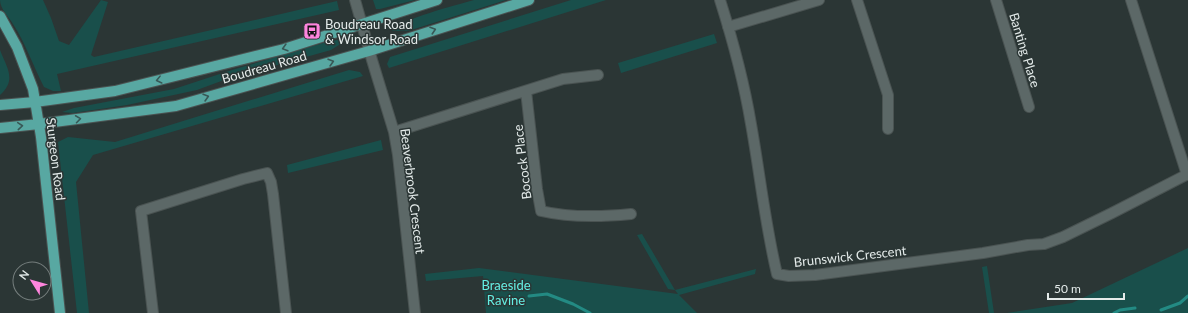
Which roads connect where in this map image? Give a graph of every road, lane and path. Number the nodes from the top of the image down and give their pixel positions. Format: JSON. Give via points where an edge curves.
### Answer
{"nodes":[{"id":1,"x":355,"y":0,"type":"edge"},
{"id":2,"x":437,"y":0,"type":"edge"},
{"id":3,"x":529,"y":0,"type":"edge"},
{"id":4,"x":720,"y":0,"type":"edge"},
{"id":5,"x":819,"y":0,"type":"edge"},
{"id":6,"x":857,"y":0,"type":"edge"},
{"id":7,"x":996,"y":0,"type":"edge"},
{"id":8,"x":1131,"y":0,"type":"edge"},
{"id":9,"x":0,"y":16,"type":"edge"},
{"id":10,"x":362,"y":24,"type":"junction"},
{"id":11,"x":728,"y":27,"type":"junction"},
{"id":12,"x":369,"y":51,"type":"junction"},
{"id":13,"x":598,"y":75,"type":"dead end"},
{"id":14,"x":526,"y":91,"type":"junction"},
{"id":15,"x":35,"y":102,"type":"junction"},
{"id":16,"x":0,"y":105,"type":"edge"},
{"id":17,"x":1029,"y":107,"type":"dead end"},
{"id":18,"x":39,"y":124,"type":"junction"},
{"id":19,"x":0,"y":128,"type":"edge"},
{"id":20,"x":888,"y":129,"type":"dead end"},
{"id":21,"x":394,"y":132,"type":"junction"},
{"id":22,"x":1187,"y":174,"type":"edge"},
{"id":23,"x":631,"y":214,"type":"dead end"},
{"id":24,"x":60,"y":313,"type":"edge"},
{"id":25,"x":153,"y":313,"type":"edge"},
{"id":26,"x":286,"y":313,"type":"edge"},
{"id":27,"x":415,"y":313,"type":"edge"}],
"edges":[{"from":1,"to":10,"type":"street","name":"Beaverbrook Crescent"},
{"from":2,"to":10,"type":"main road","name":"Boudreau Road"},
{"from":12,"to":3,"type":"main road","name":"Boudreau Road","one_way":true},
{"from":4,"to":11,"type":"street","name":"Brunswick Crescent"},
{"from":5,"to":11,"type":"street"},
{"from":6,"to":20,"type":"street","via":[[888,95]]},
{"from":7,"to":17,"type":"street","name":"Banting Place"},
{"from":8,"to":22,"type":"street"},
{"from":9,"to":15,"type":"main road","name":"Sturgeon Road","via":[[17,47],[33,89]]},
{"from":10,"to":12,"type":"street","name":"Beaverbrook Crescent"},
{"from":10,"to":15,"type":"main road","name":"Boudreau Road","one_way":true,"via":[[284,49],[115,91]]},
{"from":11,"to":22,"type":"street","name":"Brunswick Crescent","via":[[744,82],[770,247],[777,274],[815,275],[1044,244],[1063,237]]},
{"from":18,"to":12,"type":"main road","name":"Boudreau Road","one_way":true,"via":[[176,106]]},
{"from":12,"to":21,"type":"street","name":"Beaverbrook Crescent"},
{"from":13,"to":14,"type":"street","via":[[564,79]]},
{"from":14,"to":21,"type":"street"},
{"from":14,"to":23,"type":"street","name":"Bocock Place","via":[[541,211],[558,215],[596,217]]},
{"from":15,"to":16,"type":"main road","name":"Boudreau Road"},
{"from":15,"to":18,"type":"main road","name":"Sturgeon Road"},
{"from":19,"to":18,"type":"main road","name":"Boudreau Road","one_way":true},
{"from":18,"to":24,"type":"main road","name":"Sturgeon Road"},
{"from":21,"to":27,"type":"street","name":"Beaverbrook Crescent"},
{"from":25,"to":26,"type":"street","via":[[141,211],[268,173]]}]}
